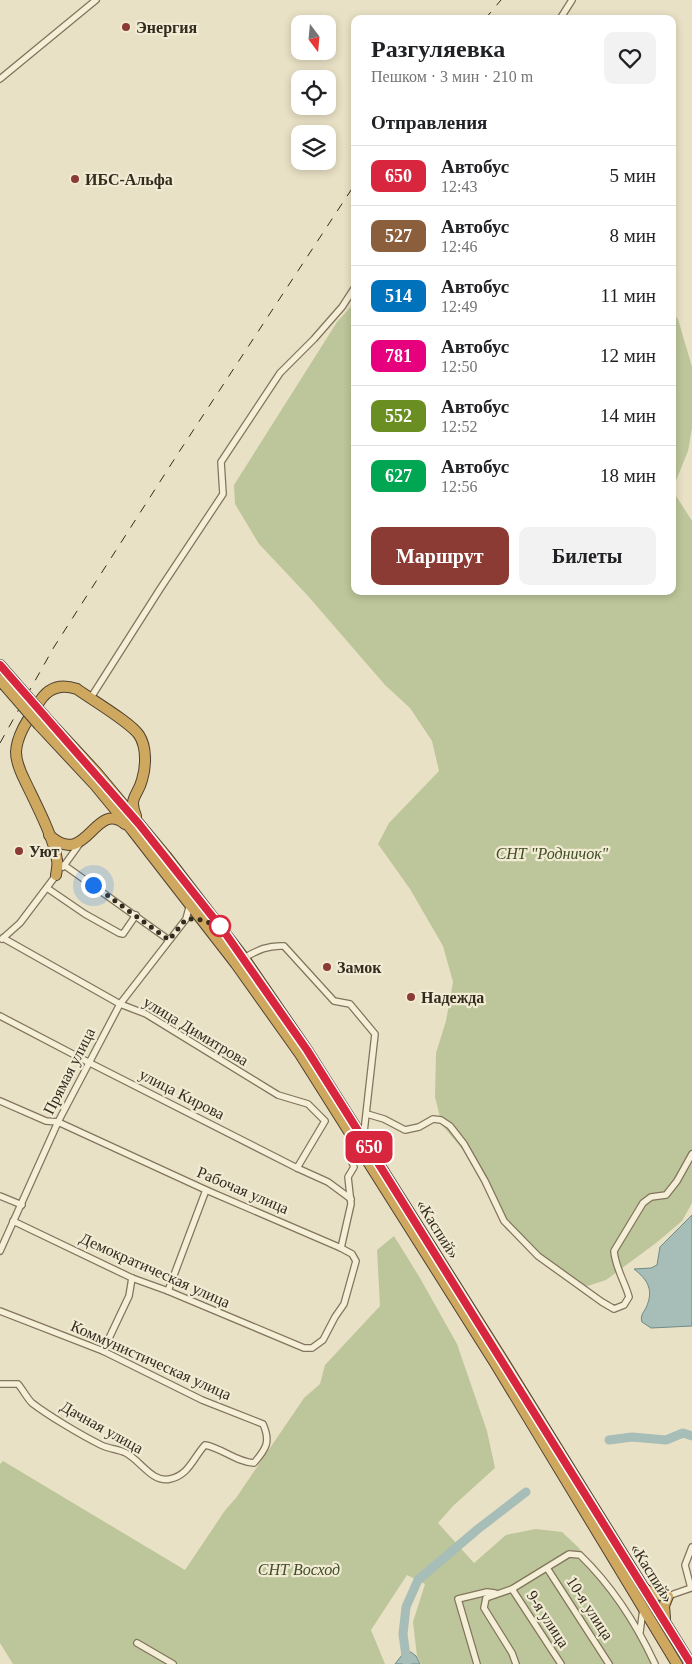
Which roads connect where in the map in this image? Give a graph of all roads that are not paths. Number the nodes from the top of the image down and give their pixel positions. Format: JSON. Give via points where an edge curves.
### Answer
{"nodes":[{"id":1,"x":96,"y":0,"type":"edge"},
{"id":2,"x":572,"y":0,"type":"edge"},
{"id":3,"x":563,"y":15,"type":"edge"},
{"id":4,"x":0,"y":79,"type":"edge"},
{"id":5,"x":351,"y":293,"type":"edge"},
{"id":6,"x":2,"y":673,"type":"edge"},
{"id":7,"x":90,"y":699,"type":"junction"},
{"id":8,"x":43,"y":722,"type":"junction"},
{"id":9,"x":97,"y":773,"type":"junction"},
{"id":10,"x":95,"y":785,"type":"junction"},
{"id":11,"x":138,"y":789,"type":"junction"},
{"id":12,"x":135,"y":827,"type":"junction"},
{"id":13,"x":94,"y":829,"type":"junction"},
{"id":14,"x":49,"y":834,"type":"junction"},
{"id":15,"x":82,"y":842,"type":"junction"},
{"id":16,"x":64,"y":864,"type":"junction"},
{"id":17,"x":56,"y":875,"type":"junction"},
{"id":18,"x":47,"y":888,"type":"junction"},
{"id":19,"x":190,"y":903,"type":"junction"},
{"id":20,"x":136,"y":915,"type":"junction"},
{"id":21,"x":186,"y":919,"type":"junction"},
{"id":22,"x":202,"y":921,"type":"junction"},
{"id":23,"x":1,"y":939,"type":"edge"},
{"id":24,"x":169,"y":940,"type":"junction"},
{"id":25,"x":244,"y":958,"type":"junction"},
{"id":26,"x":120,"y":1004,"type":"junction"},
{"id":27,"x":0,"y":1016,"type":"edge"},
{"id":28,"x":88,"y":1062,"type":"junction"},
{"id":29,"x":0,"y":1101,"type":"edge"},
{"id":30,"x":367,"y":1114,"type":"junction"},
{"id":31,"x":58,"y":1122,"type":"junction"},
{"id":32,"x":362,"y":1138,"type":"junction"},
{"id":33,"x":692,"y":1154,"type":"edge"},
{"id":34,"x":297,"y":1168,"type":"junction"},
{"id":35,"x":206,"y":1190,"type":"junction"},
{"id":36,"x":0,"y":1196,"type":"edge"},
{"id":37,"x":350,"y":1199,"type":"junction"},
{"id":38,"x":22,"y":1205,"type":"junction"},
{"id":39,"x":13,"y":1221,"type":"junction"},
{"id":40,"x":341,"y":1248,"type":"junction"},
{"id":41,"x":0,"y":1251,"type":"edge"},
{"id":42,"x":132,"y":1278,"type":"junction"},
{"id":43,"x":168,"y":1292,"type":"junction"},
{"id":44,"x":0,"y":1311,"type":"edge"},
{"id":45,"x":288,"y":1343,"type":"joint"},
{"id":46,"x":104,"y":1351,"type":"junction"},
{"id":47,"x":0,"y":1384,"type":"edge"},
{"id":48,"x":263,"y":1452,"type":"joint"},
{"id":49,"x":692,"y":1547,"type":"edge"},
{"id":50,"x":547,"y":1568,"type":"junction"},
{"id":51,"x":512,"y":1589,"type":"junction"},
{"id":52,"x":645,"y":1589,"type":"junction"},
{"id":53,"x":692,"y":1589,"type":"edge"},
{"id":54,"x":496,"y":1594,"type":"junction"},
{"id":55,"x":668,"y":1596,"type":"junction"},
{"id":56,"x":643,"y":1608,"type":"junction"},
{"id":57,"x":665,"y":1622,"type":"junction"},
{"id":58,"x":640,"y":1632,"type":"junction"},
{"id":59,"x":137,"y":1643,"type":"dead end"},
{"id":60,"x":172,"y":1664,"type":"edge"},
{"id":61,"x":477,"y":1664,"type":"edge"},
{"id":62,"x":516,"y":1664,"type":"edge"},
{"id":63,"x":560,"y":1664,"type":"edge"},
{"id":64,"x":609,"y":1664,"type":"edge"},
{"id":65,"x":655,"y":1664,"type":"edge"},
{"id":66,"x":677,"y":1664,"type":"edge"},
{"id":67,"x":691,"y":1664,"type":"edge"}],
"edges":[{"from":1,"to":4,"type":"street"},
{"from":2,"to":3,"type":"street"},
{"from":5,"to":7,"type":"street","via":[[314,339],[280,373],[221,462],[223,494]]},
{"from":6,"to":8,"type":"highway","bridge":true},
{"from":7,"to":11,"type":"highway","via":[[138,735],[145,761]]},
{"from":7,"to":14,"type":"highway","via":[[77,689],[58,686],[42,696],[21,732],[16,753],[19,767]]},
{"from":8,"to":9,"type":"highway"},
{"from":8,"to":10,"type":"highway"},
{"from":9,"to":11,"type":"highway","via":[[121,792]]},
{"from":9,"to":12,"type":"highway"},
{"from":10,"to":12,"type":"highway"},
{"from":10,"to":13,"type":"highway","via":[[104,812]]},
{"from":11,"to":12,"type":"highway","via":[[132,806]]},
{"from":12,"to":13,"type":"highway","via":[[107,819]]},
{"from":12,"to":19,"type":"highway","name":"«Каспий»"},
{"from":12,"to":25,"type":"highway","name":"«Каспий»"},
{"from":13,"to":15,"type":"highway"},
{"from":14,"to":15,"type":"highway","via":[[57,842],[70,845]]},
{"from":14,"to":17,"type":"highway","via":[[58,860]]},
{"from":15,"to":16,"type":"street"},
{"from":16,"to":17,"type":"street"},
{"from":16,"to":20,"type":"street"},
{"from":17,"to":18,"type":"street"},
{"from":18,"to":20,"type":"street","via":[[119,933],[127,930]]},
{"from":18,"to":23,"type":"street","via":[[20,923]]},
{"from":19,"to":21,"type":"street"},
{"from":19,"to":22,"type":"highway","name":"«Каспий»"},
{"from":20,"to":24,"type":"street"},
{"from":21,"to":22,"type":"street"},
{"from":21,"to":24,"type":"street","name":"Прямая улица"},
{"from":22,"to":32,"type":"highway","name":"«Каспий»"},
{"from":23,"to":26,"type":"street","name":"улица Димитрова"},
{"from":24,"to":26,"type":"street","name":"Прямая улица"},
{"from":25,"to":30,"type":"street","via":[[262,948],[284,946],[324,992],[334,1001],[350,1004],[375,1034]]},
{"from":25,"to":32,"type":"highway","name":"«Каспий»"},
{"from":26,"to":28,"type":"street","name":"Прямая улица"},
{"from":26,"to":34,"type":"street","name":"улица Димитрова","via":[[146,1014],[278,1095],[308,1104],[325,1121]]},
{"from":27,"to":28,"type":"street","name":"улица Кирова"},
{"from":28,"to":31,"type":"street","name":"Прямая улица"},
{"from":28,"to":34,"type":"street","name":"улица Кирова"},
{"from":29,"to":31,"type":"street","name":"Рабочая улица","via":[[46,1122]]},
{"from":30,"to":32,"type":"street"},
{"from":30,"to":33,"type":"street","via":[[405,1130],[419,1128],[433,1119],[450,1126],[477,1166],[504,1221],[538,1256],[614,1309],[624,1305],[629,1297],[614,1251],[643,1202],[666,1195]]},
{"from":31,"to":35,"type":"street","name":"Рабочая улица"},
{"from":31,"to":38,"type":"street","name":"Прямая улица"},
{"from":32,"to":37,"type":"street","via":[[350,1158],[354,1167],[348,1177]]},
{"from":32,"to":52,"type":"highway","name":"«Каспий»"},
{"from":32,"to":56,"type":"highway","name":"«Каспий»"},
{"from":34,"to":37,"type":"street","name":"улица Кирова","via":[[328,1182]]},
{"from":35,"to":40,"type":"street","name":"Рабочая улица"},
{"from":35,"to":43,"type":"street"},
{"from":36,"to":38,"type":"street"},
{"from":37,"to":40,"type":"street"},
{"from":38,"to":39,"type":"street","name":"Прямая улица"},
{"from":39,"to":41,"type":"street","name":"Прямая улица"},
{"from":39,"to":42,"type":"street","name":"Демократическая улица"},
{"from":40,"to":45,"type":"street","name":"Рабочая улица","via":[[352,1254],[356,1261],[344,1304],[323,1340],[312,1348]]},
{"from":42,"to":43,"type":"street","name":"Демократическая улица"},
{"from":42,"to":46,"type":"street","via":[[129,1296]]},
{"from":43,"to":45,"type":"street","name":"Демократическая улица"},
{"from":44,"to":46,"type":"street","name":"Коммунистическая улица"},
{"from":46,"to":48,"type":"street","name":"Коммунистическая улица","via":[[202,1400],[263,1424],[267,1441]]},
{"from":47,"to":48,"type":"street","name":"Дачная улица","via":[[18,1384],[31,1402],[102,1446],[125,1452],[159,1479],[182,1475],[205,1445],[245,1462],[254,1463]]},
{"from":49,"to":53,"type":"street","via":[[685,1565]]},
{"from":50,"to":51,"type":"street"},
{"from":50,"to":58,"type":"street","via":[[569,1554],[580,1555],[616,1596]]},
{"from":50,"to":64,"type":"street","name":"10-я улица"},
{"from":51,"to":54,"type":"street"},
{"from":51,"to":63,"type":"street","name":"9-я улица"},
{"from":52,"to":55,"type":"highway"},
{"from":52,"to":57,"type":"highway","name":"«Каспий»"},
{"from":53,"to":55,"type":"street"},
{"from":54,"to":61,"type":"street","via":[[487,1592],[458,1599]]},
{"from":54,"to":62,"type":"street","via":[[486,1598],[484,1608]]},
{"from":55,"to":57,"type":"highway","via":[[664,1606]]},
{"from":56,"to":58,"type":"street"},
{"from":56,"to":66,"type":"highway","name":"«Каспий»"},
{"from":57,"to":67,"type":"highway","name":"«Каспий»"},
{"from":58,"to":65,"type":"street"},
{"from":59,"to":60,"type":"street"}]}
